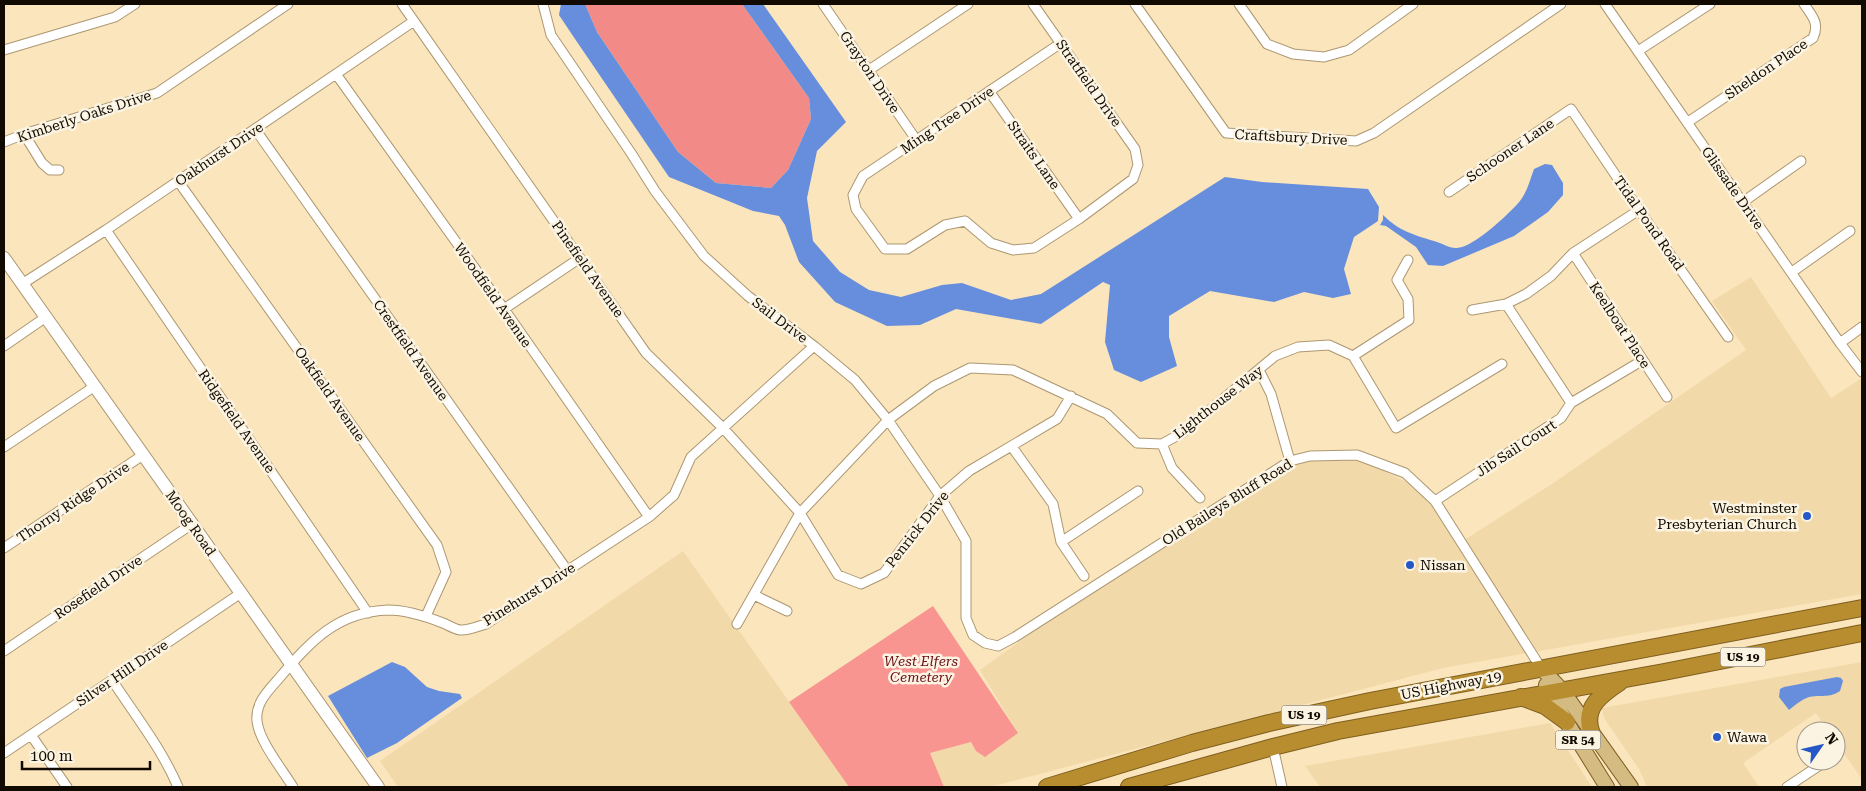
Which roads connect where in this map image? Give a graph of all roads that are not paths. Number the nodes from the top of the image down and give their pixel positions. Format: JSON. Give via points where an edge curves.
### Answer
{"nodes":[{"id":1,"x":135,"y":4,"type":"edge"},
{"id":2,"x":288,"y":4,"type":"edge"},
{"id":3,"x":402,"y":4,"type":"edge"},
{"id":4,"x":543,"y":4,"type":"edge"},
{"id":5,"x":823,"y":4,"type":"edge"},
{"id":6,"x":968,"y":4,"type":"edge"},
{"id":7,"x":1033,"y":4,"type":"edge"},
{"id":8,"x":1135,"y":4,"type":"edge"},
{"id":9,"x":1239,"y":4,"type":"edge"},
{"id":10,"x":1413,"y":4,"type":"edge"},
{"id":11,"x":1562,"y":4,"type":"edge"},
{"id":12,"x":1604,"y":4,"type":"edge"},
{"id":13,"x":1710,"y":4,"type":"edge"},
{"id":14,"x":1804,"y":4,"type":"edge"},
{"id":15,"x":414,"y":20,"type":"junction"},
{"id":16,"x":1061,"y":42,"type":"junction"},
{"id":17,"x":4,"y":50,"type":"edge"},
{"id":18,"x":1638,"y":51,"type":"junction"},
{"id":19,"x":870,"y":70,"type":"junction"},
{"id":20,"x":336,"y":74,"type":"junction"},
{"id":21,"x":989,"y":91,"type":"junction"},
{"id":22,"x":1571,"y":108,"type":"joint"},
{"id":23,"x":1688,"y":122,"type":"junction"},
{"id":24,"x":255,"y":129,"type":"junction"},
{"id":25,"x":24,"y":134,"type":"junction"},
{"id":26,"x":917,"y":141,"type":"junction"},
{"id":27,"x":4,"y":142,"type":"edge"},
{"id":28,"x":1801,"y":161,"type":"dead end"},
{"id":29,"x":59,"y":170,"type":"dead end"},
{"id":30,"x":178,"y":181,"type":"junction"},
{"id":31,"x":1449,"y":192,"type":"dead end"},
{"id":32,"x":1743,"y":202,"type":"junction"},
{"id":33,"x":1639,"y":210,"type":"junction"},
{"id":34,"x":1079,"y":219,"type":"junction"},
{"id":35,"x":106,"y":230,"type":"junction"},
{"id":36,"x":1850,"y":231,"type":"dead end"},
{"id":37,"x":1573,"y":253,"type":"junction"},
{"id":38,"x":4,"y":258,"type":"edge"},
{"id":39,"x":580,"y":258,"type":"junction"},
{"id":40,"x":1408,"y":260,"type":"dead end"},
{"id":41,"x":1792,"y":272,"type":"junction"},
{"id":42,"x":22,"y":284,"type":"junction"},
{"id":43,"x":1506,"y":304,"type":"junction"},
{"id":44,"x":504,"y":309,"type":"junction"},
{"id":45,"x":1472,"y":310,"type":"dead end"},
{"id":46,"x":46,"y":317,"type":"junction"},
{"id":47,"x":1862,"y":327,"type":"edge"},
{"id":48,"x":1728,"y":337,"type":"dead end"},
{"id":49,"x":1840,"y":343,"type":"junction"},
{"id":50,"x":4,"y":346,"type":"edge"},
{"id":51,"x":814,"y":346,"type":"junction"},
{"id":52,"x":1354,"y":356,"type":"junction"},
{"id":53,"x":1643,"y":360,"type":"junction"},
{"id":54,"x":1502,"y":364,"type":"dead end"},
{"id":55,"x":1259,"y":370,"type":"junction"},
{"id":56,"x":1862,"y":372,"type":"edge"},
{"id":57,"x":95,"y":386,"type":"junction"},
{"id":58,"x":1071,"y":396,"type":"junction"},
{"id":59,"x":1667,"y":397,"type":"dead end"},
{"id":60,"x":1571,"y":403,"type":"junction"},
{"id":61,"x":888,"y":420,"type":"junction"},
{"id":62,"x":723,"y":428,"type":"junction"},
{"id":63,"x":1162,"y":444,"type":"junction"},
{"id":64,"x":4,"y":447,"type":"edge"},
{"id":65,"x":1012,"y":447,"type":"junction"},
{"id":66,"x":143,"y":455,"type":"junction"},
{"id":67,"x":1290,"y":461,"type":"junction"},
{"id":68,"x":1138,"y":491,"type":"dead end"},
{"id":69,"x":940,"y":496,"type":"junction"},
{"id":70,"x":1200,"y":498,"type":"dead end"},
{"id":71,"x":1435,"y":501,"type":"junction"},
{"id":72,"x":800,"y":513,"type":"junction"},
{"id":73,"x":649,"y":517,"type":"junction"},
{"id":74,"x":192,"y":524,"type":"junction"},
{"id":75,"x":1061,"y":542,"type":"junction"},
{"id":76,"x":4,"y":548,"type":"edge"},
{"id":77,"x":567,"y":570,"type":"junction"},
{"id":78,"x":1084,"y":576,"type":"dead end"},
{"id":79,"x":240,"y":593,"type":"junction"},
{"id":80,"x":754,"y":595,"type":"junction"},
{"id":81,"x":1862,"y":608,"type":"edge"},
{"id":82,"x":787,"y":612,"type":"dead end"},
{"id":83,"x":368,"y":613,"type":"junction"},
{"id":84,"x":426,"y":616,"type":"junction"},
{"id":85,"x":737,"y":624,"type":"dead end"},
{"id":86,"x":1862,"y":634,"type":"edge"},
{"id":87,"x":985,"y":643,"type":"joint"},
{"id":88,"x":4,"y":651,"type":"edge"},
{"id":89,"x":290,"y":665,"type":"junction"},
{"id":90,"x":1542,"y":668,"type":"junction"},
{"id":91,"x":1623,"y":679,"type":"junction"},
{"id":92,"x":112,"y":680,"type":"junction"},
{"id":93,"x":1555,"y":691,"type":"junction"},
{"id":94,"x":1519,"y":697,"type":"junction"},
{"id":95,"x":1566,"y":722,"type":"junction"},
{"id":96,"x":1591,"y":731,"type":"junction"},
{"id":97,"x":31,"y":735,"type":"junction"},
{"id":98,"x":1273,"y":747,"type":"junction"},
{"id":99,"x":4,"y":753,"type":"edge"},
{"id":100,"x":1110,"y":767,"type":"junction"},
{"id":101,"x":1811,"y":771,"type":"edge"},
{"id":102,"x":67,"y":787,"type":"edge"},
{"id":103,"x":178,"y":787,"type":"edge"},
{"id":104,"x":293,"y":787,"type":"edge"},
{"id":105,"x":378,"y":787,"type":"edge"},
{"id":106,"x":1047,"y":787,"type":"edge"},
{"id":107,"x":1070,"y":787,"type":"edge"},
{"id":108,"x":1129,"y":787,"type":"edge"},
{"id":109,"x":1282,"y":787,"type":"edge"},
{"id":110,"x":1607,"y":787,"type":"edge"},
{"id":111,"x":1631,"y":787,"type":"edge"},
{"id":112,"x":1787,"y":787,"type":"edge"}],
"edges":[{"from":1,"to":17,"type":"street","via":[[115,17]]},
{"from":2,"to":25,"type":"street","name":"Kimberly Oaks Drive","via":[[157,93]]},
{"from":3,"to":15,"type":"street","name":"Pinefield Avenue"},
{"from":4,"to":51,"type":"street","name":"Sail Drive","via":[[551,35],[655,191],[704,256],[748,296]]},
{"from":5,"to":19,"type":"street","name":"Grayton Drive"},
{"from":6,"to":19,"type":"street"},
{"from":7,"to":16,"type":"street","name":"Stratfield Drive"},
{"from":8,"to":11,"type":"street","name":"Craftsbury Drive","via":[[1226,133],[1356,141],[1374,133]]},
{"from":9,"to":10,"type":"street","via":[[1267,44],[1293,54],[1324,57],[1350,50]]},
{"from":12,"to":18,"type":"street","name":"Glissade Drive"},
{"from":13,"to":18,"type":"street"},
{"from":14,"to":23,"type":"street","name":"Sheldon Place","via":[[1816,22],[1813,38]]},
{"from":15,"to":20,"type":"street","name":"Oakhurst Drive"},
{"from":15,"to":39,"type":"street","name":"Pinefield Avenue"},
{"from":16,"to":21,"type":"street","name":"Ming Tree Drive"},
{"from":16,"to":34,"type":"street","name":"Stratfield Drive","via":[[1135,149],[1138,165],[1133,178]]},
{"from":18,"to":23,"type":"street","name":"Glissade Drive"},
{"from":19,"to":26,"type":"street","name":"Grayton Drive"},
{"from":20,"to":24,"type":"street","name":"Oakhurst Drive"},
{"from":20,"to":44,"type":"street","name":"Woodfield Avenue"},
{"from":21,"to":26,"type":"street","name":"Ming Tree Drive"},
{"from":21,"to":34,"type":"street","name":"Straits Lane"},
{"from":22,"to":31,"type":"street","name":"Schooner Lane"},
{"from":22,"to":33,"type":"street","name":"Tidal Pond Road"},
{"from":23,"to":32,"type":"street","name":"Glissade Drive"},
{"from":24,"to":30,"type":"street","name":"Oakhurst Drive"},
{"from":24,"to":77,"type":"street","name":"Crestfield Avenue"},
{"from":25,"to":27,"type":"street","name":"Kimberly Oaks Drive"},
{"from":25,"to":29,"type":"street","via":[[42,163],[50,170]]},
{"from":26,"to":34,"type":"street","name":"Ming Tree Drive","via":[[862,176],[852,196],[856,209],[885,248],[907,249],[946,225],[965,221],[991,243],[1013,250],[1034,248]]},
{"from":28,"to":32,"type":"street"},
{"from":30,"to":35,"type":"street","name":"Oakhurst Drive"},
{"from":30,"to":84,"type":"street","name":"Oakfield Avenue","via":[[437,545],[446,572]]},
{"from":32,"to":41,"type":"street","name":"Glissade Drive"},
{"from":33,"to":37,"type":"street"},
{"from":33,"to":48,"type":"street","name":"Tidal Pond Road"},
{"from":35,"to":42,"type":"street","name":"Oakhurst Drive"},
{"from":35,"to":83,"type":"street","name":"Ridgefield Avenue"},
{"from":36,"to":41,"type":"street"},
{"from":37,"to":43,"type":"street","via":[[1551,276]]},
{"from":37,"to":53,"type":"street","name":"Keelboat Place"},
{"from":38,"to":42,"type":"street","name":"Moog Road"},
{"from":39,"to":44,"type":"street"},
{"from":39,"to":62,"type":"street","name":"Pinefield Avenue","via":[[646,353]]},
{"from":40,"to":52,"type":"street","via":[[1398,280],[1408,299],[1408,320]]},
{"from":41,"to":49,"type":"street","name":"Glissade Drive"},
{"from":42,"to":46,"type":"street","name":"Moog Road"},
{"from":43,"to":45,"type":"street"},
{"from":43,"to":60,"type":"street"},
{"from":44,"to":73,"type":"street","name":"Woodfield Avenue"},
{"from":46,"to":50,"type":"street"},
{"from":46,"to":57,"type":"street","name":"Moog Road"},
{"from":47,"to":49,"type":"street"},
{"from":49,"to":56,"type":"street","name":"Glissade Drive"},
{"from":51,"to":61,"type":"street","name":"Sail Drive","via":[[855,380]]},
{"from":51,"to":62,"type":"street","name":"Pinehurst Drive"},
{"from":52,"to":54,"type":"street","via":[[1396,428]]},
{"from":52,"to":55,"type":"street","name":"Lighthouse Way","via":[[1329,345],[1298,346],[1275,356]]},
{"from":53,"to":59,"type":"street","name":"Keelboat Place"},
{"from":53,"to":60,"type":"street","name":"Jib Sail Court"},
{"from":55,"to":63,"type":"street","name":"Lighthouse Way","via":[[1182,433]]},
{"from":55,"to":67,"type":"street","via":[[1271,394]]},
{"from":57,"to":64,"type":"street"},
{"from":57,"to":66,"type":"street","name":"Moog Road"},
{"from":58,"to":61,"type":"street","name":"Lighthouse Way","via":[[1013,370],[970,368],[934,386]]},
{"from":58,"to":63,"type":"street","name":"Lighthouse Way","via":[[1106,414],[1137,443]]},
{"from":58,"to":65,"type":"street","name":"Penrick Drive","via":[[1057,419]]},
{"from":60,"to":71,"type":"street","name":"Jib Sail Court","via":[[1561,418]]},
{"from":61,"to":69,"type":"street","name":"Sail Drive"},
{"from":61,"to":72,"type":"street","name":"Lighthouse Way"},
{"from":62,"to":72,"type":"street","name":"Pinefield Avenue"},
{"from":62,"to":73,"type":"street","name":"Pinehurst Drive","via":[[691,457],[674,495]]},
{"from":63,"to":70,"type":"street","via":[[1172,468]]},
{"from":65,"to":69,"type":"street","name":"Penrick Drive","via":[[969,471]]},
{"from":65,"to":75,"type":"street","via":[[1053,504]]},
{"from":66,"to":74,"type":"street","name":"Moog Road"},
{"from":66,"to":76,"type":"street","name":"Thorny Ridge Drive"},
{"from":67,"to":71,"type":"street","name":"Old Baileys Bluff Road","via":[[1310,456],[1357,455],[1405,473]]},
{"from":67,"to":87,"type":"street","name":"Old Baileys Bluff Road","via":[[1015,637],[998,646]]},
{"from":68,"to":75,"type":"street"},
{"from":69,"to":72,"type":"street","name":"Penrick Drive","via":[[884,573],[861,584],[838,574]]},
{"from":69,"to":87,"type":"street","name":"Sail Drive","via":[[966,541],[966,618],[973,635]]},
{"from":71,"to":90,"type":"street","name":"Old Baileys Bluff Road"},
{"from":72,"to":80,"type":"street","name":"Lighthouse Way"},
{"from":73,"to":77,"type":"street","name":"Pinehurst Drive"},
{"from":74,"to":79,"type":"street","name":"Moog Road"},
{"from":74,"to":88,"type":"street","name":"Rosefield Drive"},
{"from":75,"to":78,"type":"street"},
{"from":77,"to":84,"type":"street","name":"Pinehurst Drive","via":[[486,624],[462,630]]},
{"from":79,"to":89,"type":"street","name":"Moog Road"},
{"from":79,"to":92,"type":"street","name":"Silver Hill Drive"},
{"from":80,"to":82,"type":"street"},
{"from":80,"to":85,"type":"street","name":"Lighthouse Way"},
{"from":81,"to":90,"type":"highway","name":"US Highway 19","number":"US 19"},
{"from":83,"to":84,"type":"street","name":"Pinehurst Drive","via":[[384,610]]},
{"from":83,"to":89,"type":"street","name":"Pinehurst Drive","via":[[327,630]]},
{"from":86,"to":91,"type":"highway","name":"US Highway 19","number":"US 19"},
{"from":89,"to":104,"type":"street","name":"Pinehurst Drive","via":[[261,699],[257,721],[262,736]]},
{"from":89,"to":105,"type":"street","name":"Moog Road"},
{"from":90,"to":93,"type":"main road","number":"SR 54"},
{"from":90,"to":100,"type":"highway","name":"US Highway 19","number":"US 19","via":[[1281,720]]},
{"from":91,"to":93,"type":"highway","name":"US Highway 19","number":"US 19"},
{"from":91,"to":96,"type":"highway","via":[[1596,701],[1589,718]]},
{"from":92,"to":97,"type":"street","name":"Silver Hill Drive"},
{"from":92,"to":103,"type":"street","via":[[160,753]]},
{"from":93,"to":94,"type":"highway","name":"US Highway 19","number":"US 19"},
{"from":93,"to":95,"type":"main road","number":"SR 54"},
{"from":93,"to":96,"type":"main road","number":"SR 54"},
{"from":94,"to":95,"type":"highway","via":[[1544,706]]},
{"from":94,"to":98,"type":"highway","name":"US Highway 19","number":"US 19"},
{"from":95,"to":110,"type":"main road","number":"SR 54"},
{"from":96,"to":111,"type":"main road","number":"SR 54"},
{"from":97,"to":99,"type":"street","name":"Silver Hill Drive"},
{"from":97,"to":102,"type":"street"},
{"from":98,"to":108,"type":"highway","name":"US Highway 19","number":"US 19"},
{"from":98,"to":109,"type":"street"},
{"from":100,"to":106,"type":"highway","name":"US Highway 19","number":"US 19"},
{"from":100,"to":107,"type":"highway"},
{"from":101,"to":112,"type":"street"}]}
